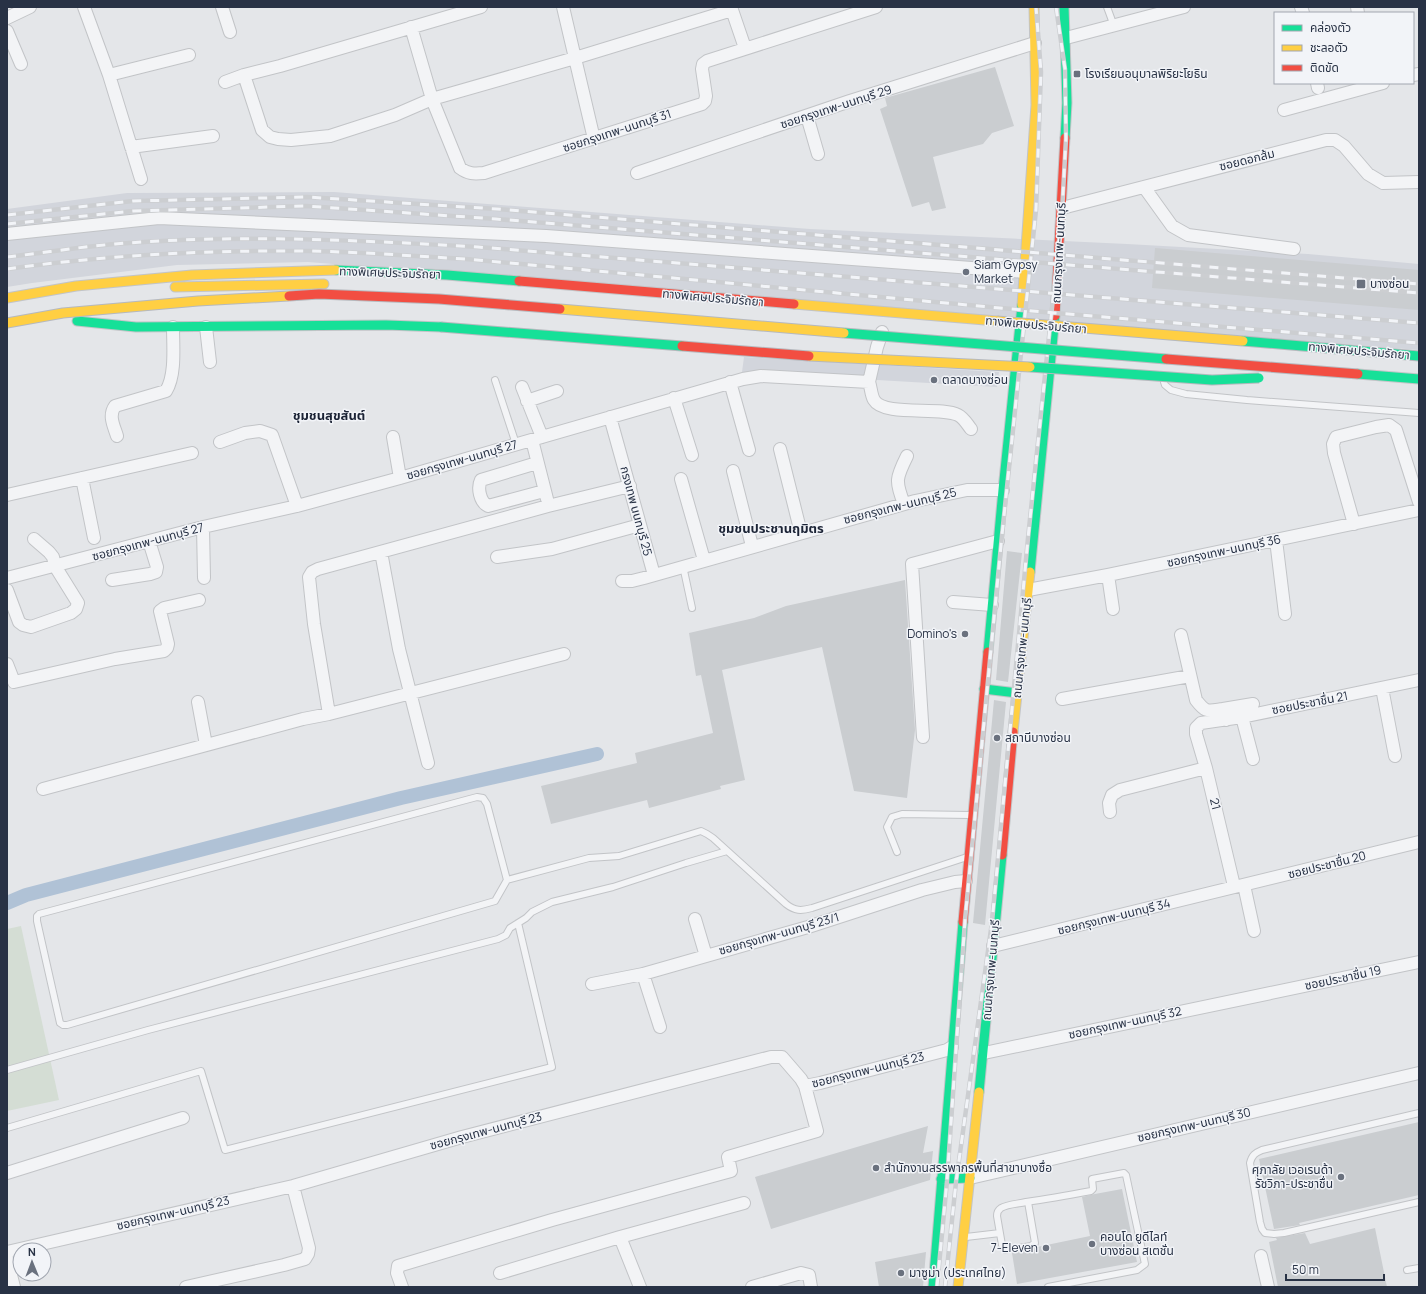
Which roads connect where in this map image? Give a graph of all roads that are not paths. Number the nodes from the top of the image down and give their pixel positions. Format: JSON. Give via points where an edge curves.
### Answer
{"nodes":[{"id":1,"x":30,"y":7,"type":"edge"},
{"id":2,"x":84,"y":7,"type":"edge"},
{"id":3,"x":222,"y":7,"type":"edge"},
{"id":4,"x":481,"y":7,"type":"edge"},
{"id":5,"x":563,"y":7,"type":"edge"},
{"id":6,"x":876,"y":7,"type":"edge"},
{"id":7,"x":1034,"y":7,"type":"edge"},
{"id":8,"x":1064,"y":7,"type":"edge"},
{"id":9,"x":1107,"y":7,"type":"edge"},
{"id":10,"x":1184,"y":7,"type":"edge"},
{"id":11,"x":732,"y":8,"type":"edge"},
{"id":12,"x":1171,"y":9,"type":"edge"},
{"id":13,"x":7,"y":18,"type":"edge"},
{"id":14,"x":411,"y":27,"type":"junction"},
{"id":15,"x":1114,"y":27,"type":"junction"},
{"id":16,"x":7,"y":31,"type":"edge"},
{"id":17,"x":230,"y":32,"type":"dead end"},
{"id":18,"x":1066,"y":38,"type":"junction"},
{"id":19,"x":1035,"y":43,"type":"junction"},
{"id":20,"x":744,"y":48,"type":"junction"},
{"id":21,"x":189,"y":55,"type":"dead end"},
{"id":22,"x":575,"y":58,"type":"junction"},
{"id":23,"x":21,"y":64,"type":"dead end"},
{"id":24,"x":109,"y":75,"type":"junction"},
{"id":25,"x":244,"y":75,"type":"junction"},
{"id":26,"x":225,"y":82,"type":"dead end"},
{"id":27,"x":1379,"y":84,"type":"edge"},
{"id":28,"x":432,"y":99,"type":"junction"},
{"id":29,"x":1284,"y":110,"type":"dead end"},
{"id":30,"x":806,"y":116,"type":"junction"},
{"id":31,"x":213,"y":136,"type":"dead end"},
{"id":32,"x":594,"y":139,"type":"junction"},
{"id":33,"x":131,"y":147,"type":"junction"},
{"id":34,"x":818,"y":154,"type":"dead end"},
{"id":35,"x":638,"y":173,"type":"dead end"},
{"id":36,"x":141,"y":179,"type":"dead end"},
{"id":37,"x":1419,"y":182,"type":"edge"},
{"id":38,"x":1144,"y":187,"type":"junction"},
{"id":39,"x":1062,"y":208,"type":"junction"},
{"id":40,"x":7,"y":234,"type":"edge"},
{"id":41,"x":1294,"y":249,"type":"dead end"},
{"id":42,"x":1025,"y":272,"type":"junction"},
{"id":43,"x":345,"y":286,"type":"dead end"},
{"id":44,"x":164,"y":288,"type":"dead end"},
{"id":45,"x":66,"y":297,"type":"dead end"},
{"id":46,"x":7,"y":298,"type":"edge"},
{"id":47,"x":7,"y":307,"type":"edge"},
{"id":48,"x":7,"y":323,"type":"edge"},
{"id":49,"x":173,"y":327,"type":"junction"},
{"id":50,"x":206,"y":327,"type":"junction"},
{"id":51,"x":882,"y":332,"type":"junction"},
{"id":52,"x":1019,"y":350,"type":"junction"},
{"id":53,"x":1052,"y":356,"type":"junction"},
{"id":54,"x":1419,"y":356,"type":"edge"},
{"id":55,"x":210,"y":362,"type":"dead end"},
{"id":56,"x":1160,"y":369,"type":"junction"},
{"id":57,"x":1358,"y":374,"type":"junction"},
{"id":58,"x":1281,"y":377,"type":"dead end"},
{"id":59,"x":1419,"y":379,"type":"edge"},
{"id":60,"x":495,"y":380,"type":"dead end"},
{"id":61,"x":730,"y":382,"type":"junction"},
{"id":62,"x":869,"y":382,"type":"junction"},
{"id":63,"x":1364,"y":384,"type":"dead end"},
{"id":64,"x":522,"y":387,"type":"dead end"},
{"id":65,"x":1419,"y":388,"type":"edge"},
{"id":66,"x":557,"y":391,"type":"dead end"},
{"id":67,"x":674,"y":398,"type":"junction"},
{"id":68,"x":528,"y":401,"type":"junction"},
{"id":69,"x":1419,"y":414,"type":"edge"},
{"id":70,"x":610,"y":417,"type":"junction"},
{"id":71,"x":971,"y":429,"type":"dead end"},
{"id":72,"x":117,"y":436,"type":"dead end"},
{"id":73,"x":393,"y":437,"type":"dead end"},
{"id":74,"x":537,"y":438,"type":"junction"},
{"id":75,"x":220,"y":442,"type":"dead end"},
{"id":76,"x":516,"y":444,"type":"junction"},
{"id":77,"x":780,"y":449,"type":"dead end"},
{"id":78,"x":749,"y":450,"type":"dead end"},
{"id":79,"x":192,"y":453,"type":"dead end"},
{"id":80,"x":692,"y":455,"type":"dead end"},
{"id":81,"x":907,"y":456,"type":"dead end"},
{"id":82,"x":537,"y":463,"type":"junction"},
{"id":83,"x":733,"y":471,"type":"dead end"},
{"id":84,"x":82,"y":478,"type":"junction"},
{"id":85,"x":400,"y":478,"type":"junction"},
{"id":86,"x":681,"y":479,"type":"dead end"},
{"id":87,"x":630,"y":486,"type":"junction"},
{"id":88,"x":1003,"y":490,"type":"junction"},
{"id":89,"x":544,"y":491,"type":"junction"},
{"id":90,"x":7,"y":495,"type":"edge"},
{"id":91,"x":1419,"y":502,"type":"edge"},
{"id":92,"x":904,"y":504,"type":"junction"},
{"id":93,"x":297,"y":506,"type":"junction"},
{"id":94,"x":548,"y":506,"type":"junction"},
{"id":95,"x":1419,"y":510,"type":"edge"},
{"id":96,"x":640,"y":524,"type":"junction"},
{"id":97,"x":1354,"y":524,"type":"junction"},
{"id":98,"x":203,"y":527,"type":"junction"},
{"id":99,"x":801,"y":533,"type":"junction"},
{"id":100,"x":94,"y":538,"type":"dead end"},
{"id":101,"x":34,"y":539,"type":"dead end"},
{"id":102,"x":1276,"y":540,"type":"junction"},
{"id":103,"x":149,"y":541,"type":"junction"},
{"id":104,"x":998,"y":541,"type":"junction"},
{"id":105,"x":752,"y":546,"type":"junction"},
{"id":106,"x":381,"y":552,"type":"junction"},
{"id":107,"x":497,"y":557,"type":"dead end"},
{"id":108,"x":704,"y":560,"type":"junction"},
{"id":109,"x":56,"y":566,"type":"junction"},
{"id":110,"x":683,"y":566,"type":"junction"},
{"id":111,"x":654,"y":574,"type":"junction"},
{"id":112,"x":1108,"y":575,"type":"junction"},
{"id":113,"x":7,"y":578,"type":"edge"},
{"id":114,"x":204,"y":578,"type":"dead end"},
{"id":115,"x":112,"y":580,"type":"dead end"},
{"id":116,"x":622,"y":581,"type":"dead end"},
{"id":117,"x":7,"y":590,"type":"edge"},
{"id":118,"x":1028,"y":590,"type":"junction"},
{"id":119,"x":199,"y":600,"type":"dead end"},
{"id":120,"x":953,"y":602,"type":"dead end"},
{"id":121,"x":992,"y":605,"type":"junction"},
{"id":122,"x":692,"y":608,"type":"dead end"},
{"id":123,"x":1112,"y":609,"type":"dead end"},
{"id":124,"x":1285,"y":614,"type":"dead end"},
{"id":125,"x":1181,"y":635,"type":"dead end"},
{"id":126,"x":564,"y":654,"type":"dead end"},
{"id":127,"x":7,"y":664,"type":"edge"},
{"id":128,"x":1190,"y":676,"type":"junction"},
{"id":129,"x":1419,"y":680,"type":"edge"},
{"id":130,"x":10,"y":684,"type":"edge"},
{"id":131,"x":1382,"y":688,"type":"junction"},
{"id":132,"x":984,"y":689,"type":"junction"},
{"id":133,"x":410,"y":693,"type":"junction"},
{"id":134,"x":1018,"y":693,"type":"junction"},
{"id":135,"x":1062,"y":699,"type":"dead end"},
{"id":136,"x":198,"y":702,"type":"dead end"},
{"id":137,"x":1253,"y":704,"type":"dead end"},
{"id":138,"x":329,"y":714,"type":"junction"},
{"id":139,"x":1224,"y":714,"type":"junction"},
{"id":140,"x":1242,"y":717,"type":"junction"},
{"id":141,"x":1201,"y":723,"type":"joint"},
{"id":142,"x":923,"y":737,"type":"dead end"},
{"id":143,"x":206,"y":745,"type":"junction"},
{"id":144,"x":1395,"y":756,"type":"dead end"},
{"id":145,"x":1253,"y":759,"type":"dead end"},
{"id":146,"x":428,"y":763,"type":"dead end"},
{"id":147,"x":1206,"y":768,"type":"junction"},
{"id":148,"x":43,"y":789,"type":"dead end"},
{"id":149,"x":1110,"y":812,"type":"dead end"},
{"id":150,"x":972,"y":816,"type":"junction"},
{"id":151,"x":1419,"y":842,"type":"edge"},
{"id":152,"x":727,"y":851,"type":"junction"},
{"id":153,"x":897,"y":852,"type":"dead end"},
{"id":154,"x":968,"y":857,"type":"junction"},
{"id":155,"x":507,"y":880,"type":"junction"},
{"id":156,"x":966,"y":882,"type":"junction"},
{"id":157,"x":1240,"y":886,"type":"junction"},
{"id":158,"x":695,"y":919,"type":"dead end"},
{"id":159,"x":518,"y":923,"type":"junction"},
{"id":160,"x":1254,"y":931,"type":"dead end"},
{"id":161,"x":993,"y":946,"type":"junction"},
{"id":162,"x":706,"y":956,"type":"junction"},
{"id":163,"x":1419,"y":962,"type":"edge"},
{"id":164,"x":643,"y":974,"type":"junction"},
{"id":165,"x":592,"y":984,"type":"dead end"},
{"id":166,"x":1266,"y":994,"type":"joint"},
{"id":167,"x":660,"y":1027,"type":"dead end"},
{"id":168,"x":952,"y":1047,"type":"junction"},
{"id":169,"x":984,"y":1053,"type":"junction"},
{"id":170,"x":7,"y":1070,"type":"edge"},
{"id":171,"x":1419,"y":1073,"type":"edge"},
{"id":172,"x":804,"y":1086,"type":"junction"},
{"id":173,"x":1419,"y":1113,"type":"edge"},
{"id":174,"x":183,"y":1118,"type":"dead end"},
{"id":175,"x":7,"y":1128,"type":"edge"},
{"id":176,"x":7,"y":1173,"type":"edge"},
{"id":177,"x":970,"y":1178,"type":"junction"},
{"id":178,"x":941,"y":1179,"type":"junction"},
{"id":179,"x":293,"y":1186,"type":"junction"},
{"id":180,"x":744,"y":1202,"type":"dead end"},
{"id":181,"x":1028,"y":1202,"type":"junction"},
{"id":182,"x":1419,"y":1202,"type":"edge"},
{"id":183,"x":1000,"y":1233,"type":"junction"},
{"id":184,"x":620,"y":1237,"type":"junction"},
{"id":185,"x":964,"y":1237,"type":"junction"},
{"id":186,"x":7,"y":1252,"type":"edge"},
{"id":187,"x":1261,"y":1256,"type":"dead end"},
{"id":188,"x":7,"y":1259,"type":"edge"},
{"id":189,"x":1419,"y":1268,"type":"edge"},
{"id":190,"x":1407,"y":1270,"type":"dead end"},
{"id":191,"x":500,"y":1273,"type":"dead end"},
{"id":192,"x":14,"y":1287,"type":"edge"},
{"id":193,"x":186,"y":1287,"type":"edge"},
{"id":194,"x":402,"y":1287,"type":"edge"},
{"id":195,"x":640,"y":1287,"type":"edge"},
{"id":196,"x":752,"y":1287,"type":"edge"},
{"id":197,"x":811,"y":1287,"type":"edge"},
{"id":198,"x":933,"y":1287,"type":"edge"},
{"id":199,"x":958,"y":1287,"type":"edge"},
{"id":200,"x":1048,"y":1287,"type":"edge"},
{"id":201,"x":1268,"y":1287,"type":"edge"}],
"edges":[{"from":1,"to":13,"type":"street"},
{"from":2,"to":24,"type":"street"},
{"from":3,"to":17,"type":"street"},
{"from":4,"to":14,"type":"street"},
{"from":5,"to":22,"type":"street"},
{"from":6,"to":20,"type":"street","name":"ซอยกรุงเทพ-นนทบุรี 31"},
{"from":7,"to":19,"type":"main road"},
{"from":8,"to":18,"type":"main road","name":"ถนนกรุงเทพ-นนทบุรี"},
{"from":9,"to":15,"type":"lane"},
{"from":10,"to":12,"type":"street"},
{"from":11,"to":20,"type":"street"},
{"from":11,"to":22,"type":"street"},
{"from":12,"to":15,"type":"street"},
{"from":14,"to":25,"type":"street"},
{"from":14,"to":28,"type":"street","name":"ซอยกรุงเทพ-นนทบุรี 31"},
{"from":15,"to":18,"type":"street"},
{"from":16,"to":23,"type":"street"},
{"from":18,"to":39,"type":"main road","name":"ถนนกรุงเทพ-นนทบุรี","via":[[1067,103]]},
{"from":19,"to":30,"type":"street","name":"ซอยกรุงเทพ-นนทบุรี 29"},
{"from":19,"to":42,"type":"main road","via":[[1036,105]]},
{"from":20,"to":32,"type":"street","name":"ซอยกรุงเทพ-นนทบุรี 31","via":[[703,64],[706,96],[702,104]]},
{"from":21,"to":24,"type":"street"},
{"from":22,"to":28,"type":"street"},
{"from":22,"to":32,"type":"street"},
{"from":24,"to":33,"type":"street"},
{"from":25,"to":26,"type":"street"},
{"from":25,"to":28,"type":"street","via":[[262,130],[270,138],[340,134]]},
{"from":27,"to":29,"type":"street"},
{"from":28,"to":32,"type":"street","name":"ซอยกรุงเทพ-นนทบุรี 31","via":[[460,168],[465,172],[484,173]]},
{"from":30,"to":34,"type":"street"},
{"from":30,"to":35,"type":"street","name":"ซอยกรุงเทพ-นนทบุรี 29"},
{"from":31,"to":33,"type":"street"},
{"from":33,"to":36,"type":"street"},
{"from":37,"to":38,"type":"street","name":"ซอยดอกส้ม","via":[[1383,183],[1368,174],[1344,146],[1335,140],[1326,140]]},
{"from":38,"to":39,"type":"street","name":"ซอยดอกส้ม"},
{"from":38,"to":41,"type":"street","via":[[1172,226],[1188,235]]},
{"from":39,"to":53,"type":"main road","name":"ถนนกรุงเทพ-นนทบุรี"},
{"from":40,"to":42,"type":"street","via":[[159,218],[546,236]]},
{"from":42,"to":52,"type":"main road"},
{"from":43,"to":51,"type":"main road"},
{"from":44,"to":49,"type":"main road","via":[[326,284],[74,321],[136,327]]},
{"from":45,"to":47,"type":"main road"},
{"from":46,"to":54,"type":"main road","name":"ทางพิเศษประจิมรัถยา","bridge":true,"via":[[76,286],[192,275],[364,271],[447,275]]},
{"from":48,"to":57,"type":"main road","name":"ทางพิเศษประจิมรัถยา","bridge":true,"via":[[63,313],[319,294],[447,299],[978,345]]},
{"from":49,"to":50,"type":"main road"},
{"from":49,"to":72,"type":"street","via":[[170,384],[166,391],[115,406],[111,411],[111,417]]},
{"from":50,"to":55,"type":"street"},
{"from":50,"to":56,"type":"main road","bridge":true,"via":[[386,325],[836,358],[1006,365],[1212,380],[1268,377]]},
{"from":51,"to":52,"type":"main road"},
{"from":51,"to":62,"type":"street"},
{"from":52,"to":53,"type":"main road"},
{"from":52,"to":88,"type":"main road"},
{"from":53,"to":56,"type":"main road"},
{"from":53,"to":118,"type":"main road","name":"ถนนกรุงเทพ-นนทบุรี"},
{"from":56,"to":69,"type":"lane","via":[[1165,385],[1171,390],[1186,394]]},
{"from":57,"to":58,"type":"main road","bridge":true},
{"from":57,"to":59,"type":"main road","name":"ทางพิเศษประจิมรัถยา"},
{"from":60,"to":76,"type":"lane"},
{"from":61,"to":62,"type":"street","name":"ซอยกรุงเทพ-นนทบุรี 27","via":[[761,376]]},
{"from":61,"to":67,"type":"street","name":"ซอยกรุงเทพ-นนทบุรี 27"},
{"from":61,"to":78,"type":"street"},
{"from":62,"to":71,"type":"street","via":[[874,400],[882,406],[957,415],[965,420]]},
{"from":63,"to":65,"type":"main road"},
{"from":64,"to":68,"type":"street"},
{"from":66,"to":68,"type":"street"},
{"from":67,"to":70,"type":"street","name":"ซอยกรุงเทพ-นนทบุรี 27"},
{"from":67,"to":80,"type":"street"},
{"from":68,"to":74,"type":"street"},
{"from":70,"to":74,"type":"street","name":"ซอยกรุงเทพ-นนทบุรี 27"},
{"from":70,"to":87,"type":"street","name":"กรงเทพ นนทบุรี 25"},
{"from":73,"to":85,"type":"street"},
{"from":74,"to":76,"type":"street","name":"ซอยกรุงเทพ-นนทบุรี 27"},
{"from":74,"to":82,"type":"street"},
{"from":75,"to":93,"type":"street","via":[[245,433],[260,431],[272,435]]},
{"from":76,"to":85,"type":"street","name":"ซอยกรุงเทพ-นนทบุรี 27"},
{"from":77,"to":99,"type":"street"},
{"from":79,"to":84,"type":"street"},
{"from":81,"to":92,"type":"street","via":[[897,480]]},
{"from":82,"to":89,"type":"street"},
{"from":82,"to":89,"type":"street","via":[[481,480],[480,495],[488,506]]},
{"from":83,"to":105,"type":"street"},
{"from":84,"to":90,"type":"street"},
{"from":84,"to":100,"type":"street"},
{"from":85,"to":93,"type":"street","name":"ซอยกรุงเทพ-นนทบุรี 27"},
{"from":86,"to":108,"type":"street"},
{"from":87,"to":94,"type":"street"},
{"from":87,"to":96,"type":"street","name":"กรงเทพ นนทบุรี 25"},
{"from":88,"to":92,"type":"street","name":"ซอยกรุงเทพ-นนทบุรี 25","via":[[967,490]]},
{"from":88,"to":104,"type":"main road"},
{"from":89,"to":94,"type":"street"},
{"from":91,"to":97,"type":"street","via":[[1396,430],[1389,425],[1336,437],[1333,444],[1334,453]]},
{"from":92,"to":99,"type":"street","name":"ซอยกรุงเทพ-นนทบุรี 25"},
{"from":93,"to":98,"type":"street","name":"ซอยกรุงเทพ-นนทบุรี 27"},
{"from":94,"to":106,"type":"street"},
{"from":95,"to":97,"type":"street","name":"ซอยกรุงเทพ-นนทบุรี 36"},
{"from":96,"to":107,"type":"street","via":[[552,549]]},
{"from":96,"to":111,"type":"street","name":"กรงเทพ นนทบุรี 25"},
{"from":97,"to":102,"type":"street","name":"ซอยกรุงเทพ-นนทบุรี 36"},
{"from":98,"to":103,"type":"street","name":"ซอยกรุงเทพ-นนทบุรี 27"},
{"from":98,"to":114,"type":"street"},
{"from":99,"to":105,"type":"street","name":"ซอยกรุงเทพ-นนทบุรี 25"},
{"from":101,"to":109,"type":"street","via":[[49,552]]},
{"from":102,"to":112,"type":"street","name":"ซอยกรุงเทพ-นนทบุรี 36"},
{"from":102,"to":124,"type":"street"},
{"from":103,"to":109,"type":"street","name":"ซอยกรุงเทพ-นนทบุรี 27"},
{"from":103,"to":115,"type":"street","via":[[157,567],[156,572]]},
{"from":104,"to":121,"type":"main road"},
{"from":104,"to":142,"type":"street","via":[[912,564]]},
{"from":105,"to":108,"type":"street","name":"ซอยกรุงเทพ-นนทบุรี 25"},
{"from":106,"to":133,"type":"street","via":[[399,650]]},
{"from":106,"to":138,"type":"street","via":[[318,569],[310,574],[314,624]]},
{"from":108,"to":110,"type":"street","name":"ซอยกรุงเทพ-นนทบุรี 25"},
{"from":109,"to":113,"type":"street","name":"ซอยกรุงเทพ-นนทบุรี 27"},
{"from":109,"to":117,"type":"street","via":[[78,603],[71,613],[31,626],[23,625],[19,622]]},
{"from":110,"to":111,"type":"street"},
{"from":110,"to":122,"type":"lane"},
{"from":111,"to":116,"type":"street","via":[[632,581]]},
{"from":112,"to":118,"type":"street","name":"ซอยกรุงเทพ-นนทบุรี 36"},
{"from":112,"to":123,"type":"street"},
{"from":118,"to":134,"type":"main road","name":"ถนนกรุงเทพ-นนทบุรี"},
{"from":119,"to":130,"type":"street","via":[[160,611],[168,644],[164,650]]},
{"from":120,"to":121,"type":"street"},
{"from":121,"to":132,"type":"main road"},
{"from":125,"to":128,"type":"street"},
{"from":126,"to":133,"type":"street"},
{"from":127,"to":130,"type":"street"},
{"from":128,"to":135,"type":"street"},
{"from":128,"to":139,"type":"street","via":[[1196,700],[1202,708]]},
{"from":129,"to":131,"type":"street","name":"ซอยประชาชื่น 21"},
{"from":131,"to":140,"type":"street","name":"ซอยประชาชื่น 21"},
{"from":131,"to":144,"type":"street"},
{"from":132,"to":134,"type":"main road"},
{"from":132,"to":150,"type":"main road"},
{"from":133,"to":138,"type":"street"},
{"from":133,"to":146,"type":"street"},
{"from":134,"to":161,"type":"main road","name":"ถนนกรุงเทพ-นนทบุรี"},
{"from":136,"to":143,"type":"street"},
{"from":137,"to":139,"type":"street"},
{"from":138,"to":143,"type":"street"},
{"from":139,"to":140,"type":"street","name":"ซอยประชาชื่น 21"},
{"from":139,"to":141,"type":"street","name":"ซอยประชาชื่น 21"},
{"from":140,"to":145,"type":"street"},
{"from":141,"to":147,"type":"street","name":"21","via":[[1196,728],[1196,734]]},
{"from":143,"to":148,"type":"street"},
{"from":147,"to":149,"type":"street","via":[[1120,790],[1112,794]]},
{"from":147,"to":157,"type":"street","name":"21"},
{"from":150,"to":153,"type":"lane","via":[[902,814],[892,817],[887,827]]},
{"from":150,"to":154,"type":"main road"},
{"from":151,"to":157,"type":"street","name":"ซอยประชาชื่น 20"},
{"from":152,"to":154,"type":"lane","via":[[793,910],[798,911]]},
{"from":152,"to":155,"type":"lane","via":[[701,832],[619,856],[589,858]]},
{"from":152,"to":159,"type":"lane","via":[[613,887],[552,902],[532,912]]},
{"from":154,"to":156,"type":"main road"},
{"from":155,"to":155,"type":"lane","via":[[497,900],[491,903],[67,1026],[60,1022],[37,920],[39,914],[477,797],[483,798],[487,804]]},
{"from":156,"to":162,"type":"street","name":"ซอยกรุงเทพ-นนทบุรี 23/1","via":[[922,890],[808,927]]},
{"from":156,"to":168,"type":"main road"},
{"from":157,"to":160,"type":"street","name":"21"},
{"from":157,"to":161,"type":"street","name":"ซอยกรุงเทพ-นนทบุรี 34"},
{"from":158,"to":162,"type":"street"},
{"from":159,"to":170,"type":"lane","via":[[498,939],[148,1030]]},
{"from":159,"to":175,"type":"lane","via":[[552,1067],[225,1150],[201,1071]]},
{"from":161,"to":169,"type":"main road","name":"ถนนกรุงเทพ-นนทบุรี"},
{"from":162,"to":164,"type":"street","name":"ซอยกรุงเทพ-นนทบุรี 23/1"},
{"from":163,"to":166,"type":"street","name":"ซอยประชาชื่น 19"},
{"from":164,"to":165,"type":"street","name":"ซอยกรุงเทพ-นนทบุรี 23/1"},
{"from":164,"to":167,"type":"street"},
{"from":166,"to":169,"type":"street","name":"ซอยกรุงเทพ-นนทบุรี 32"},
{"from":168,"to":172,"type":"street","name":"ซอยกรุงเทพ-นนทบุรี 23","via":[[820,1084]]},
{"from":168,"to":178,"type":"main road"},
{"from":169,"to":177,"type":"main road","name":"ถนนกรุงเทพ-นนทบุรี"},
{"from":171,"to":177,"type":"street","name":"ซอยกรุงเทพ-นนทบุรี 30"},
{"from":172,"to":179,"type":"street","name":"ซอยกรุงเทพ-นนทบุรี 23","via":[[782,1057],[771,1056],[462,1137]]},
{"from":172,"to":194,"type":"street","via":[[817,1131],[728,1157],[731,1171],[398,1266],[397,1273]]},
{"from":173,"to":182,"type":"lane","via":[[1262,1150],[1256,1152],[1250,1163],[1260,1222],[1265,1233],[1284,1233]]},
{"from":174,"to":176,"type":"street"},
{"from":177,"to":178,"type":"main road"},
{"from":177,"to":185,"type":"main road","name":"ถนนกรุงเทพ-นนทบุรี"},
{"from":178,"to":198,"type":"main road"},
{"from":179,"to":186,"type":"street","name":"ซอยกรุงเทพ-นนทบุรี 23"},
{"from":179,"to":193,"type":"street","via":[[309,1248],[305,1259]]},
{"from":180,"to":184,"type":"street"},
{"from":181,"to":183,"type":"lane","via":[[1004,1206],[998,1210]]},
{"from":181,"to":183,"type":"lane","via":[[1034,1244],[1005,1250]]},
{"from":181,"to":200,"type":"lane","via":[[1091,1191],[1092,1179],[1124,1174],[1127,1176],[1145,1264],[1137,1270]]},
{"from":183,"to":185,"type":"lane"},
{"from":184,"to":191,"type":"street"},
{"from":184,"to":195,"type":"street"},
{"from":185,"to":199,"type":"main road","name":"ถนนกรุงเทพ-นนทบุรี"},
{"from":187,"to":201,"type":"street"},
{"from":188,"to":192,"type":"street"},
{"from":189,"to":190,"type":"lane"},
{"from":196,"to":197,"type":"street","via":[[801,1273],[809,1275]]}]}
